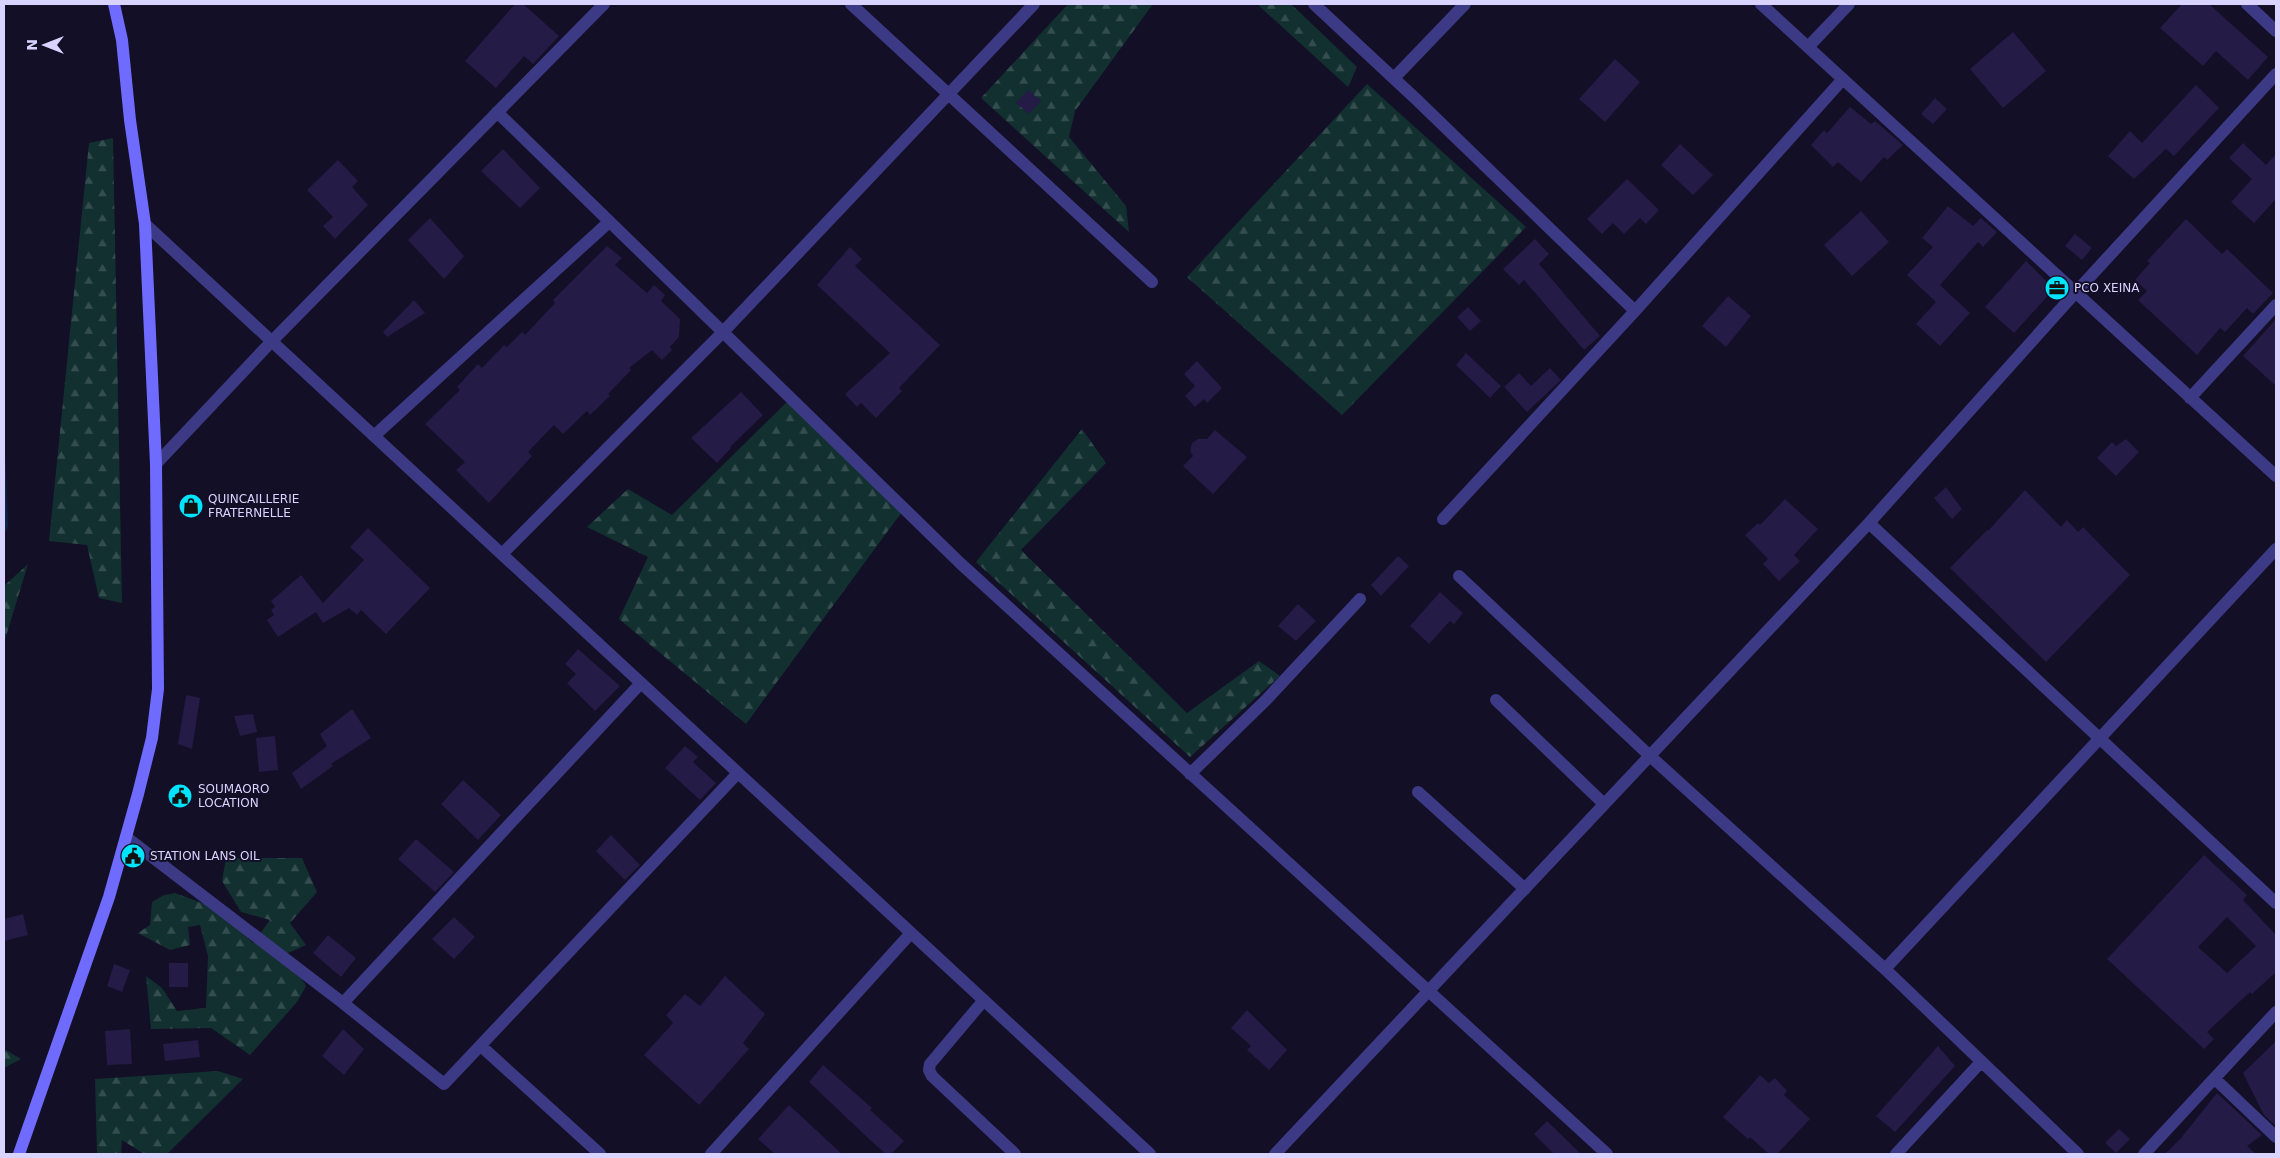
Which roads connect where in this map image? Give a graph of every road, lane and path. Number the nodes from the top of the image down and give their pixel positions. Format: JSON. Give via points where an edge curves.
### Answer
{"nodes":[{"id":1,"x":114,"y":4,"type":"edge"},
{"id":2,"x":604,"y":4,"type":"edge"},
{"id":3,"x":851,"y":4,"type":"edge"},
{"id":4,"x":1034,"y":4,"type":"edge"},
{"id":5,"x":1314,"y":4,"type":"edge"},
{"id":6,"x":1465,"y":4,"type":"edge"},
{"id":7,"x":1760,"y":4,"type":"edge"},
{"id":8,"x":1849,"y":4,"type":"edge"},
{"id":9,"x":2247,"y":4,"type":"edge"},
{"id":10,"x":2276,"y":31,"type":"edge"},
{"id":11,"x":1808,"y":47,"type":"junction"},
{"id":12,"x":2276,"y":74,"type":"edge"},
{"id":13,"x":1394,"y":78,"type":"junction"},
{"id":14,"x":1842,"y":79,"type":"junction"},
{"id":15,"x":949,"y":95,"type":"junction"},
{"id":16,"x":497,"y":112,"type":"junction"},
{"id":17,"x":609,"y":222,"type":"junction"},
{"id":18,"x":145,"y":224,"type":"junction"},
{"id":19,"x":1152,"y":282,"type":"dead end"},
{"id":20,"x":2076,"y":292,"type":"junction"},
{"id":21,"x":2276,"y":305,"type":"edge"},
{"id":22,"x":1635,"y":311,"type":"junction"},
{"id":23,"x":724,"y":331,"type":"junction"},
{"id":24,"x":272,"y":342,"type":"junction"},
{"id":25,"x":2190,"y":398,"type":"junction"},
{"id":26,"x":374,"y":436,"type":"junction"},
{"id":27,"x":156,"y":464,"type":"junction"},
{"id":28,"x":2276,"y":476,"type":"edge"},
{"id":29,"x":1443,"y":519,"type":"dead end"},
{"id":30,"x":1869,"y":523,"type":"junction"},
{"id":31,"x":2276,"y":548,"type":"edge"},
{"id":32,"x":502,"y":554,"type":"junction"},
{"id":33,"x":1459,"y":576,"type":"dead end"},
{"id":34,"x":1360,"y":599,"type":"dead end"},
{"id":35,"x":641,"y":683,"type":"junction"},
{"id":36,"x":1496,"y":700,"type":"dead end"},
{"id":37,"x":2100,"y":738,"type":"junction"},
{"id":38,"x":1650,"y":756,"type":"junction"},
{"id":39,"x":738,"y":773,"type":"junction"},
{"id":40,"x":1190,"y":774,"type":"junction"},
{"id":41,"x":1418,"y":792,"type":"dead end"},
{"id":42,"x":1604,"y":804,"type":"junction"},
{"id":43,"x":126,"y":837,"type":"junction"},
{"id":44,"x":1525,"y":889,"type":"junction"},
{"id":45,"x":2276,"y":903,"type":"edge"},
{"id":46,"x":911,"y":933,"type":"junction"},
{"id":47,"x":1885,"y":969,"type":"junction"},
{"id":48,"x":1428,"y":992,"type":"junction"},
{"id":49,"x":984,"y":1000,"type":"junction"},
{"id":50,"x":343,"y":1003,"type":"junction"},
{"id":51,"x":2276,"y":1012,"type":"edge"},
{"id":52,"x":480,"y":1046,"type":"junction"},
{"id":53,"x":1981,"y":1062,"type":"junction"},
{"id":54,"x":2215,"y":1078,"type":"junction"},
{"id":55,"x":2276,"y":1137,"type":"edge"},
{"id":56,"x":19,"y":1154,"type":"edge"},
{"id":57,"x":600,"y":1154,"type":"edge"},
{"id":58,"x":711,"y":1154,"type":"edge"},
{"id":59,"x":1015,"y":1154,"type":"edge"},
{"id":60,"x":1150,"y":1154,"type":"edge"},
{"id":61,"x":1275,"y":1154,"type":"edge"},
{"id":62,"x":1607,"y":1154,"type":"edge"},
{"id":63,"x":1896,"y":1154,"type":"edge"},
{"id":64,"x":2078,"y":1154,"type":"edge"},
{"id":65,"x":2144,"y":1154,"type":"edge"}],
"edges":[{"from":1,"to":18,"type":"main road","via":[[122,40]]},
{"from":2,"to":16,"type":"street"},
{"from":3,"to":15,"type":"street"},
{"from":4,"to":15,"type":"street"},
{"from":5,"to":13,"type":"street"},
{"from":6,"to":13,"type":"street"},
{"from":7,"to":11,"type":"street"},
{"from":8,"to":11,"type":"street"},
{"from":9,"to":10,"type":"street"},
{"from":11,"to":14,"type":"street"},
{"from":12,"to":20,"type":"street"},
{"from":13,"to":22,"type":"street"},
{"from":14,"to":20,"type":"street"},
{"from":14,"to":22,"type":"street"},
{"from":15,"to":19,"type":"street"},
{"from":15,"to":23,"type":"street"},
{"from":16,"to":17,"type":"street"},
{"from":16,"to":24,"type":"street"},
{"from":17,"to":23,"type":"street"},
{"from":17,"to":26,"type":"street"},
{"from":18,"to":24,"type":"street"},
{"from":18,"to":27,"type":"main road"},
{"from":20,"to":25,"type":"street"},
{"from":20,"to":30,"type":"street"},
{"from":21,"to":25,"type":"street"},
{"from":22,"to":29,"type":"street"},
{"from":23,"to":32,"type":"street"},
{"from":23,"to":40,"type":"street","via":[[960,563]]},
{"from":24,"to":26,"type":"street"},
{"from":24,"to":27,"type":"street"},
{"from":25,"to":28,"type":"street"},
{"from":26,"to":32,"type":"street"},
{"from":27,"to":43,"type":"main road","via":[[158,689],[152,738]]},
{"from":30,"to":37,"type":"street"},
{"from":30,"to":38,"type":"street"},
{"from":31,"to":37,"type":"street"},
{"from":32,"to":35,"type":"street"},
{"from":33,"to":38,"type":"street"},
{"from":34,"to":40,"type":"street","via":[[1265,701]]},
{"from":35,"to":39,"type":"street"},
{"from":35,"to":50,"type":"street"},
{"from":36,"to":42,"type":"street"},
{"from":37,"to":45,"type":"street"},
{"from":37,"to":47,"type":"street"},
{"from":38,"to":42,"type":"street"},
{"from":38,"to":47,"type":"street"},
{"from":39,"to":46,"type":"street"},
{"from":39,"to":52,"type":"street"},
{"from":40,"to":48,"type":"street"},
{"from":41,"to":44,"type":"street"},
{"from":42,"to":44,"type":"street"},
{"from":43,"to":50,"type":"street"},
{"from":43,"to":56,"type":"main road","via":[[77,993]]},
{"from":44,"to":48,"type":"street"},
{"from":46,"to":49,"type":"street"},
{"from":46,"to":58,"type":"street"},
{"from":47,"to":53,"type":"street"},
{"from":48,"to":61,"type":"street"},
{"from":48,"to":62,"type":"street"},
{"from":49,"to":59,"type":"street","via":[[930,1064],[929,1070]]},
{"from":49,"to":60,"type":"street"},
{"from":50,"to":52,"type":"street","via":[[444,1084]]},
{"from":51,"to":54,"type":"street"},
{"from":52,"to":57,"type":"street"},
{"from":53,"to":63,"type":"street"},
{"from":53,"to":64,"type":"street"},
{"from":54,"to":55,"type":"street"},
{"from":54,"to":65,"type":"street"}]}
